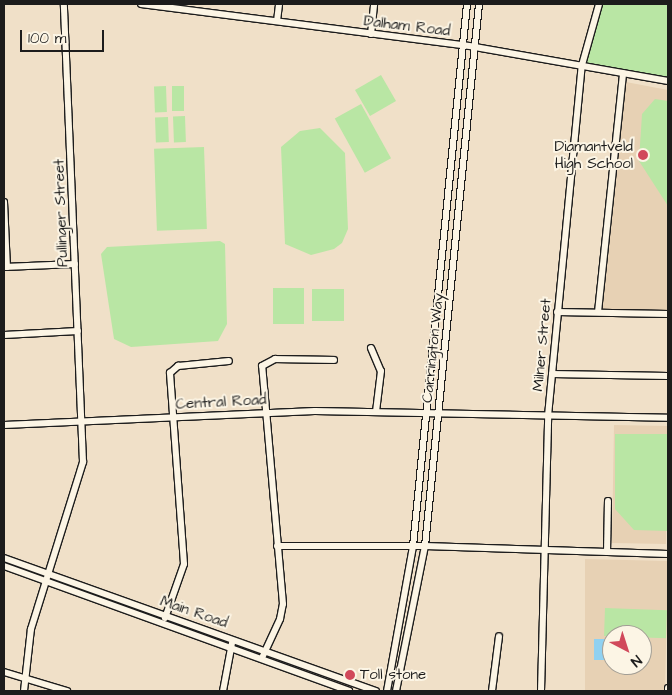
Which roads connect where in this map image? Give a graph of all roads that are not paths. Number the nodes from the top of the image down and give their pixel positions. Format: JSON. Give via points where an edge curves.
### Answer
{"nodes":[{"id":1,"x":64,"y":4,"type":"edge"},
{"id":2,"x":141,"y":4,"type":"edge"},
{"id":3,"x":278,"y":4,"type":"edge"},
{"id":4,"x":374,"y":4,"type":"edge"},
{"id":5,"x":467,"y":4,"type":"edge"},
{"id":6,"x":479,"y":4,"type":"edge"},
{"id":7,"x":599,"y":4,"type":"edge"},
{"id":8,"x":277,"y":21,"type":"junction"},
{"id":9,"x":371,"y":34,"type":"junction"},
{"id":10,"x":463,"y":46,"type":"junction"},
{"id":11,"x":475,"y":47,"type":"junction"},
{"id":12,"x":582,"y":65,"type":"junction"},
{"id":13,"x":623,"y":73,"type":"junction"},
{"id":14,"x":668,"y":81,"type":"edge"},
{"id":15,"x":4,"y":202,"type":"edge"},
{"id":16,"x":76,"y":264,"type":"junction"},
{"id":17,"x":6,"y":267,"type":"edge"},
{"id":18,"x":557,"y":312,"type":"junction"},
{"id":19,"x":598,"y":312,"type":"junction"},
{"id":20,"x":668,"y":314,"type":"edge"},
{"id":21,"x":78,"y":331,"type":"junction"},
{"id":22,"x":4,"y":335,"type":"edge"},
{"id":23,"x":371,"y":348,"type":"dead end"},
{"id":24,"x":334,"y":360,"type":"dead end"},
{"id":25,"x":229,"y":361,"type":"dead end"},
{"id":26,"x":552,"y":374,"type":"junction"},
{"id":27,"x":668,"y":376,"type":"edge"},
{"id":28,"x":265,"y":412,"type":"junction"},
{"id":29,"x":376,"y":412,"type":"junction"},
{"id":30,"x":427,"y":414,"type":"junction"},
{"id":31,"x":439,"y":414,"type":"junction"},
{"id":32,"x":548,"y":416,"type":"junction"},
{"id":33,"x":172,"y":417,"type":"junction"},
{"id":34,"x":668,"y":418,"type":"edge"},
{"id":35,"x":82,"y":421,"type":"junction"},
{"id":36,"x":4,"y":425,"type":"edge"},
{"id":37,"x":608,"y":501,"type":"dead end"},
{"id":38,"x":277,"y":546,"type":"junction"},
{"id":39,"x":413,"y":546,"type":"junction"},
{"id":40,"x":425,"y":546,"type":"junction"},
{"id":41,"x":544,"y":551,"type":"junction"},
{"id":42,"x":607,"y":552,"type":"junction"},
{"id":43,"x":668,"y":554,"type":"edge"},
{"id":44,"x":4,"y":558,"type":"edge"},
{"id":45,"x":4,"y":566,"type":"edge"},
{"id":46,"x":47,"y":577,"type":"junction"},
{"id":47,"x":166,"y":616,"type":"junction"},
{"id":48,"x":164,"y":623,"type":"junction"},
{"id":49,"x":499,"y":636,"type":"dead end"},
{"id":50,"x":232,"y":639,"type":"junction"},
{"id":51,"x":232,"y":647,"type":"junction"},
{"id":52,"x":264,"y":655,"type":"junction"},
{"id":53,"x":4,"y":672,"type":"edge"},
{"id":54,"x":25,"y":678,"type":"junction"},
{"id":55,"x":668,"y":688,"type":"edge"},
{"id":56,"x":24,"y":691,"type":"edge"},
{"id":57,"x":67,"y":691,"type":"edge"},
{"id":58,"x":223,"y":691,"type":"edge"},
{"id":59,"x":349,"y":691,"type":"edge"},
{"id":60,"x":376,"y":691,"type":"edge"},
{"id":61,"x":387,"y":691,"type":"edge"},
{"id":62,"x":396,"y":691,"type":"edge"},
{"id":63,"x":492,"y":691,"type":"edge"},
{"id":64,"x":541,"y":691,"type":"edge"},
{"id":65,"x":668,"y":691,"type":"edge"}],
"edges":[{"from":1,"to":16,"type":"street","name":"Pullinger Street"},
{"from":2,"to":8,"type":"street","name":"Dalham Road"},
{"from":3,"to":8,"type":"street"},
{"from":4,"to":9,"type":"street"},
{"from":5,"to":10,"type":"street","name":"Carrington Way"},
{"from":6,"to":11,"type":"street","name":"Carrington Way"},
{"from":7,"to":12,"type":"street","name":"Milner Street"},
{"from":8,"to":9,"type":"street","name":"Dalham Road"},
{"from":9,"to":10,"type":"street","name":"Dalham Road"},
{"from":10,"to":11,"type":"street","name":"Dalham Road"},
{"from":10,"to":30,"type":"street","name":"Carrington Way"},
{"from":11,"to":12,"type":"street","name":"Dalham Road"},
{"from":11,"to":31,"type":"street","name":"Carrington Way"},
{"from":12,"to":13,"type":"street","name":"Dalham Road"},
{"from":12,"to":18,"type":"street","name":"Milner Street"},
{"from":13,"to":14,"type":"street","name":"Dalham Road"},
{"from":13,"to":19,"type":"street"},
{"from":15,"to":17,"type":"street"},
{"from":16,"to":17,"type":"street"},
{"from":16,"to":21,"type":"street","name":"Pullinger Street"},
{"from":18,"to":19,"type":"street"},
{"from":18,"to":26,"type":"street","name":"Milner Street"},
{"from":19,"to":20,"type":"street"},
{"from":21,"to":22,"type":"street"},
{"from":21,"to":35,"type":"street","name":"Pullinger Street"},
{"from":23,"to":29,"type":"street","via":[[381,371]]},
{"from":24,"to":28,"type":"street","via":[[275,359],[265,363]]},
{"from":25,"to":33,"type":"street","via":[[175,368],[170,373]]},
{"from":26,"to":27,"type":"street"},
{"from":26,"to":32,"type":"street","name":"Milner Street"},
{"from":28,"to":29,"type":"street","name":"Central Road"},
{"from":28,"to":33,"type":"street","name":"Central Road"},
{"from":28,"to":38,"type":"street"},
{"from":29,"to":30,"type":"street","name":"Central Road"},
{"from":30,"to":31,"type":"street","name":"Central Road"},
{"from":30,"to":39,"type":"street","name":"Carrington Way"},
{"from":31,"to":32,"type":"street","name":"Central Road"},
{"from":31,"to":40,"type":"street","name":"Carrington Way"},
{"from":32,"to":34,"type":"street","name":"Central Road"},
{"from":32,"to":41,"type":"street","name":"Milner Street"},
{"from":33,"to":35,"type":"street","name":"Central Road"},
{"from":33,"to":47,"type":"street","via":[[184,564]]},
{"from":35,"to":36,"type":"street","name":"Central Road"},
{"from":35,"to":46,"type":"street","name":"Pullinger Street","via":[[82,472]]},
{"from":37,"to":42,"type":"street"},
{"from":38,"to":39,"type":"street"},
{"from":38,"to":52,"type":"street","via":[[283,604]]},
{"from":39,"to":40,"type":"street"},
{"from":39,"to":61,"type":"street","name":"Carrington Way"},
{"from":40,"to":41,"type":"street"},
{"from":40,"to":62,"type":"street","name":"Carrington Way"},
{"from":41,"to":42,"type":"street"},
{"from":41,"to":64,"type":"street","name":"Milner Street"},
{"from":42,"to":43,"type":"street"},
{"from":44,"to":46,"type":"street","name":"Main Road"},
{"from":45,"to":46,"type":"street","name":"Main Road"},
{"from":46,"to":47,"type":"street","name":"Main Road"},
{"from":46,"to":48,"type":"street","name":"Main Road"},
{"from":46,"to":54,"type":"street","name":"Pullinger Street","via":[[31,629]]},
{"from":47,"to":48,"type":"street"},
{"from":47,"to":50,"type":"street","name":"Main Road"},
{"from":48,"to":51,"type":"street","name":"Main Road"},
{"from":49,"to":63,"type":"street"},
{"from":50,"to":51,"type":"street"},
{"from":50,"to":52,"type":"street","name":"Main Road"},
{"from":51,"to":52,"type":"street","name":"Main Road"},
{"from":51,"to":58,"type":"street"},
{"from":52,"to":59,"type":"street","name":"Main Road"},
{"from":52,"to":60,"type":"street","name":"Main Road"},
{"from":53,"to":54,"type":"street"},
{"from":54,"to":56,"type":"street","name":"Pullinger Street"},
{"from":54,"to":57,"type":"street"},
{"from":55,"to":65,"type":"street"}]}
